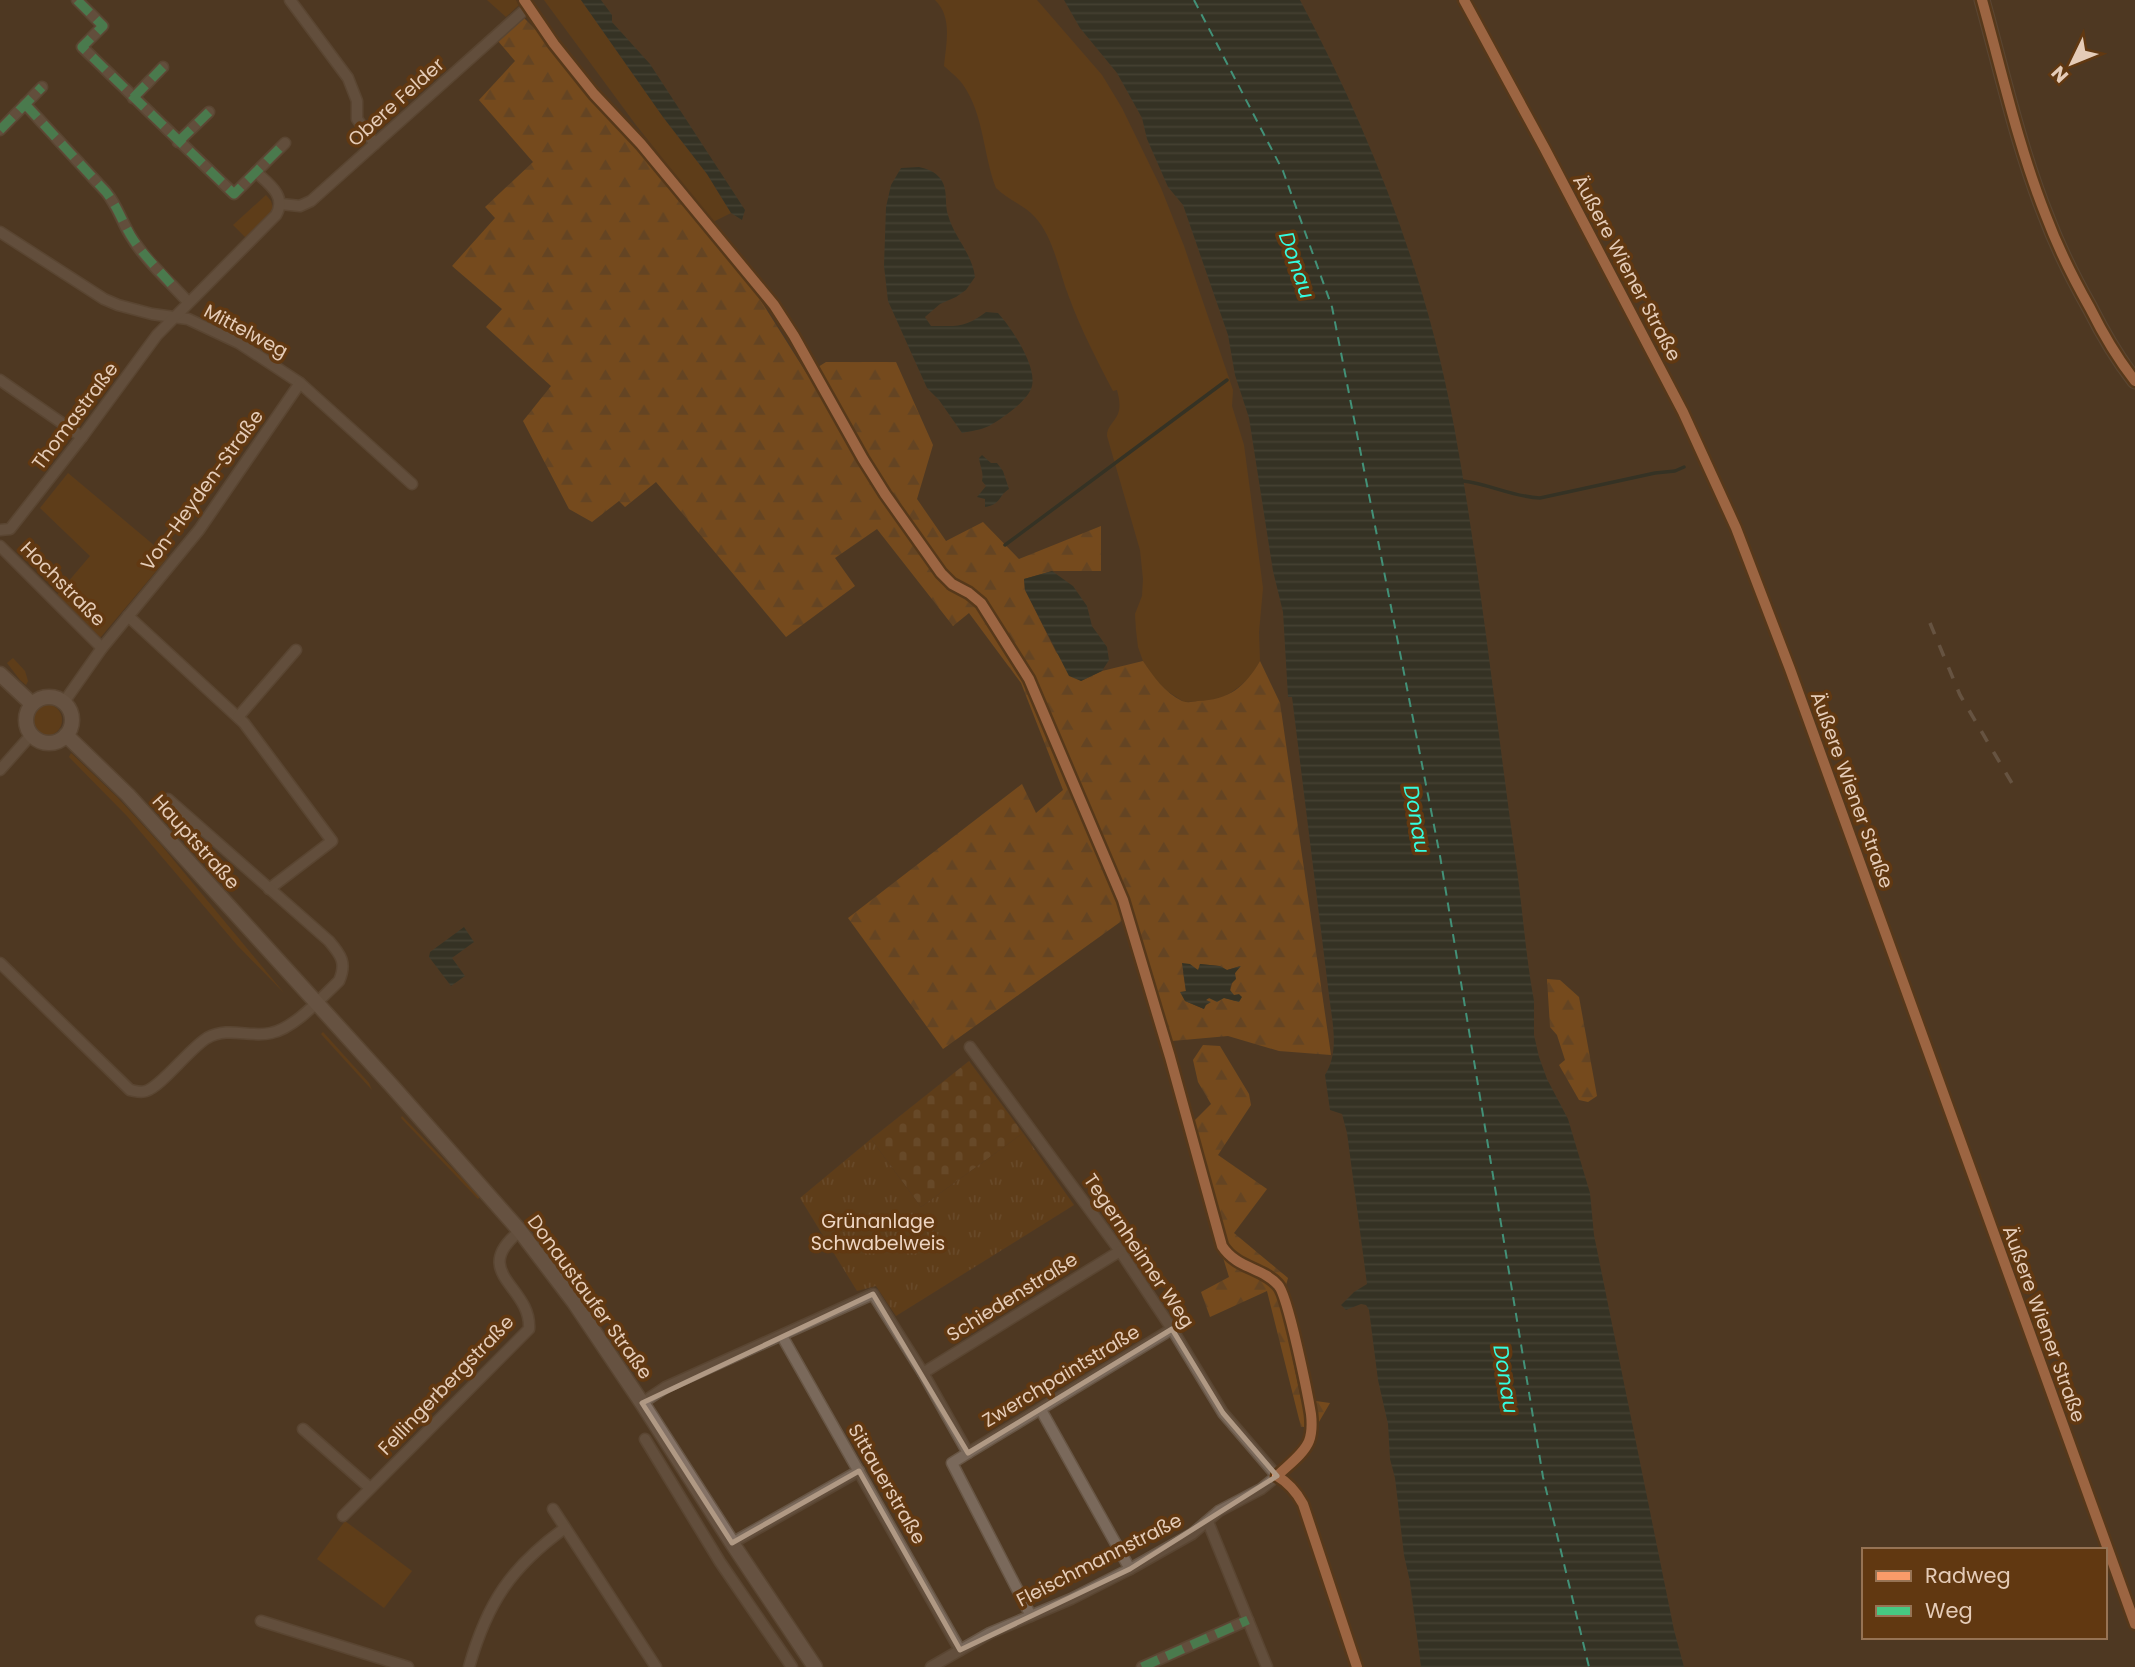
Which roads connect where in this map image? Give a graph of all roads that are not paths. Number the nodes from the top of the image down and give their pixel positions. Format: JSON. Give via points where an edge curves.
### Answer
{"nodes":[{"id":1,"x":77,"y":0,"type":"edge"},
{"id":2,"x":290,"y":0,"type":"edge"},
{"id":3,"x":1464,"y":0,"type":"edge"},
{"id":4,"x":1982,"y":0,"type":"edge"},
{"id":5,"x":526,"y":4,"type":"edge"},
{"id":6,"x":73,"y":38,"type":"dead end"},
{"id":7,"x":82,"y":47,"type":"junction"},
{"id":8,"x":163,"y":67,"type":"dead end"},
{"id":9,"x":42,"y":87,"type":"dead end"},
{"id":10,"x":133,"y":98,"type":"junction"},
{"id":11,"x":25,"y":104,"type":"junction"},
{"id":12,"x":209,"y":112,"type":"dead end"},
{"id":13,"x":0,"y":130,"type":"edge"},
{"id":14,"x":178,"y":142,"type":"junction"},
{"id":15,"x":285,"y":143,"type":"dead end"},
{"id":16,"x":375,"y":144,"type":"junction"},
{"id":17,"x":256,"y":172,"type":"junction"},
{"id":18,"x":281,"y":204,"type":"junction"},
{"id":19,"x":0,"y":232,"type":"edge"},
{"id":20,"x":188,"y":302,"type":"junction"},
{"id":21,"x":174,"y":316,"type":"junction"},
{"id":22,"x":0,"y":380,"type":"edge"},
{"id":23,"x":2135,"y":381,"type":"edge"},
{"id":24,"x":300,"y":383,"type":"junction"},
{"id":25,"x":82,"y":437,"type":"junction"},
{"id":26,"x":412,"y":484,"type":"dead end"},
{"id":27,"x":0,"y":530,"type":"edge"},
{"id":28,"x":0,"y":546,"type":"edge"},
{"id":29,"x":128,"y":615,"type":"junction"},
{"id":30,"x":102,"y":648,"type":"junction"},
{"id":31,"x":296,"y":650,"type":"dead end"},
{"id":32,"x":0,"y":674,"type":"edge"},
{"id":33,"x":64,"y":702,"type":"junction"},
{"id":34,"x":32,"y":704,"type":"junction"},
{"id":35,"x":238,"y":717,"type":"junction"},
{"id":36,"x":31,"y":735,"type":"junction"},
{"id":37,"x":66,"y":735,"type":"junction"},
{"id":38,"x":0,"y":770,"type":"edge"},
{"id":39,"x":168,"y":799,"type":"dead end"},
{"id":40,"x":269,"y":888,"type":"junction"},
{"id":41,"x":0,"y":963,"type":"edge"},
{"id":42,"x":294,"y":979,"type":"joint"},
{"id":43,"x":316,"y":1003,"type":"junction"},
{"id":44,"x":970,"y":1047,"type":"dead end"},
{"id":45,"x":520,"y":1231,"type":"junction"},
{"id":46,"x":1120,"y":1251,"type":"junction"},
{"id":47,"x":1172,"y":1329,"type":"junction"},
{"id":48,"x":782,"y":1336,"type":"junction"},
{"id":49,"x":923,"y":1373,"type":"junction"},
{"id":50,"x":642,"y":1403,"type":"junction"},
{"id":51,"x":1041,"y":1409,"type":"junction"},
{"id":52,"x":303,"y":1429,"type":"dead end"},
{"id":53,"x":645,"y":1440,"type":"dead end"},
{"id":54,"x":968,"y":1453,"type":"junction"},
{"id":55,"x":859,"y":1471,"type":"junction"},
{"id":56,"x":1276,"y":1476,"type":"junction"},
{"id":57,"x":370,"y":1488,"type":"junction"},
{"id":58,"x":553,"y":1509,"type":"dead end"},
{"id":59,"x":343,"y":1516,"type":"dead end"},
{"id":60,"x":1208,"y":1522,"type":"junction"},
{"id":61,"x":565,"y":1528,"type":"junction"},
{"id":62,"x":732,"y":1543,"type":"junction"},
{"id":63,"x":1130,"y":1569,"type":"junction"},
{"id":64,"x":1031,"y":1616,"type":"junction"},
{"id":65,"x":261,"y":1620,"type":"dead end"},
{"id":66,"x":1248,"y":1620,"type":"junction"},
{"id":67,"x":2135,"y":1624,"type":"edge"},
{"id":68,"x":960,"y":1650,"type":"junction"},
{"id":69,"x":408,"y":1667,"type":"edge"},
{"id":70,"x":469,"y":1667,"type":"edge"},
{"id":71,"x":656,"y":1667,"type":"edge"},
{"id":72,"x":792,"y":1667,"type":"edge"},
{"id":73,"x":815,"y":1667,"type":"edge"},
{"id":74,"x":932,"y":1667,"type":"edge"},
{"id":75,"x":1142,"y":1667,"type":"edge"},
{"id":76,"x":1267,"y":1667,"type":"edge"},
{"id":77,"x":1357,"y":1667,"type":"edge"}],
"edges":[{"from":1,"to":7,"type":"street","via":[[103,26]]},
{"from":2,"to":16,"type":"street","via":[[348,78],[358,119]]},
{"from":3,"to":67,"type":"street","name":"Äußere Wiener Straße","via":[[1683,412],[1736,528]]},
{"from":4,"to":23,"type":"main road","via":[[2046,216],[2101,330]]},
{"from":5,"to":16,"type":"street","name":"Obere Felder"},
{"from":6,"to":7,"type":"street"},
{"from":7,"to":10,"type":"street"},
{"from":8,"to":10,"type":"street"},
{"from":9,"to":11,"type":"street"},
{"from":10,"to":14,"type":"street"},
{"from":11,"to":13,"type":"street"},
{"from":11,"to":20,"type":"street","via":[[106,192],[138,247]]},
{"from":12,"to":14,"type":"street"},
{"from":14,"to":17,"type":"street","via":[[234,194]]},
{"from":15,"to":17,"type":"street"},
{"from":16,"to":18,"type":"street","name":"Obere Felder","via":[[306,205]]},
{"from":17,"to":18,"type":"street"},
{"from":18,"to":20,"type":"street","via":[[276,215]]},
{"from":19,"to":21,"type":"street","name":"Mittelweg","via":[[104,299]]},
{"from":20,"to":21,"type":"street"},
{"from":21,"to":24,"type":"street","name":"Mittelweg","via":[[239,343]]},
{"from":21,"to":25,"type":"street","name":"Thomastraße"},
{"from":22,"to":25,"type":"street"},
{"from":24,"to":26,"type":"street","name":"Mittelweg"},
{"from":24,"to":29,"type":"street","name":"Von-Heyden-Straße","via":[[199,530]]},
{"from":25,"to":27,"type":"street","name":"Thomastraße","via":[[10,529]]},
{"from":28,"to":30,"type":"street","name":"Hochstraße"},
{"from":29,"to":30,"type":"street","name":"Von-Heyden-Straße"},
{"from":29,"to":35,"type":"street"},
{"from":30,"to":33,"type":"street","name":"Von-Heyden-Straße"},
{"from":31,"to":35,"type":"street"},
{"from":32,"to":34,"type":"main road"},
{"from":33,"to":34,"type":"main road","via":[[44,697]]},
{"from":33,"to":37,"type":"main road","via":[[72,722]]},
{"from":34,"to":36,"type":"main road","via":[[26,722]]},
{"from":35,"to":40,"type":"street","via":[[332,841]]},
{"from":36,"to":37,"type":"main road","via":[[45,742]]},
{"from":36,"to":38,"type":"street"},
{"from":37,"to":42,"type":"main road","name":"Hauptstraße","via":[[128,795]]},
{"from":39,"to":40,"type":"street"},
{"from":40,"to":43,"type":"street","via":[[329,941],[344,962],[339,981]]},
{"from":41,"to":43,"type":"street","via":[[137,1092],[150,1089],[206,1039],[230,1031],[272,1033],[289,1026]]},
{"from":42,"to":43,"type":"main road","name":"Donaustaufer Straße"},
{"from":43,"to":45,"type":"main road","name":"Donaustaufer Straße"},
{"from":44,"to":46,"type":"street","name":"Tegernheimer Weg"},
{"from":45,"to":50,"type":"main road","name":"Donaustaufer Straße"},
{"from":45,"to":57,"type":"street","name":"Fellingerbergstraße","via":[[499,1257],[500,1267],[526,1310],[528,1328]]},
{"from":46,"to":47,"type":"street","name":"Tegernheimer Weg"},
{"from":46,"to":49,"type":"street","name":"Schiedenstraße"},
{"from":47,"to":51,"type":"street","name":"Zwerchpaintstraße"},
{"from":47,"to":56,"type":"street","name":"Tegernheimer Weg","via":[[1223,1413]]},
{"from":48,"to":49,"type":"street","via":[[873,1294]]},
{"from":48,"to":50,"type":"street","via":[[666,1387]]},
{"from":48,"to":55,"type":"street","name":"Sittauerstraße"},
{"from":49,"to":54,"type":"street"},
{"from":50,"to":62,"type":"main road","name":"Donaustaufer Straße"},
{"from":51,"to":54,"type":"street","name":"Zwerchpaintstraße"},
{"from":51,"to":63,"type":"street"},
{"from":52,"to":57,"type":"street"},
{"from":53,"to":72,"type":"street"},
{"from":54,"to":64,"type":"street","via":[[952,1462]]},
{"from":55,"to":62,"type":"street"},
{"from":55,"to":68,"type":"street","name":"Sittauerstraße"},
{"from":56,"to":60,"type":"street","name":"Fleischmannstraße"},
{"from":56,"to":77,"type":"street","name":"Tegernheimer Weg","via":[[1297,1492],[1303,1504]]},
{"from":57,"to":59,"type":"street","name":"Fellingerbergstraße"},
{"from":58,"to":61,"type":"street"},
{"from":60,"to":63,"type":"street","name":"Fleischmannstraße"},
{"from":60,"to":66,"type":"street"},
{"from":61,"to":70,"type":"street","via":[[531,1554],[505,1584],[484,1622]]},
{"from":61,"to":71,"type":"street"},
{"from":62,"to":73,"type":"main road","name":"Donaustaufer Straße"},
{"from":63,"to":64,"type":"street","name":"Fleischmannstraße"},
{"from":64,"to":68,"type":"street","name":"Fleischmannstraße"},
{"from":65,"to":69,"type":"street"},
{"from":66,"to":75,"type":"street"},
{"from":66,"to":76,"type":"street"},
{"from":68,"to":74,"type":"street","name":"Fleischmannstraße"}]}
